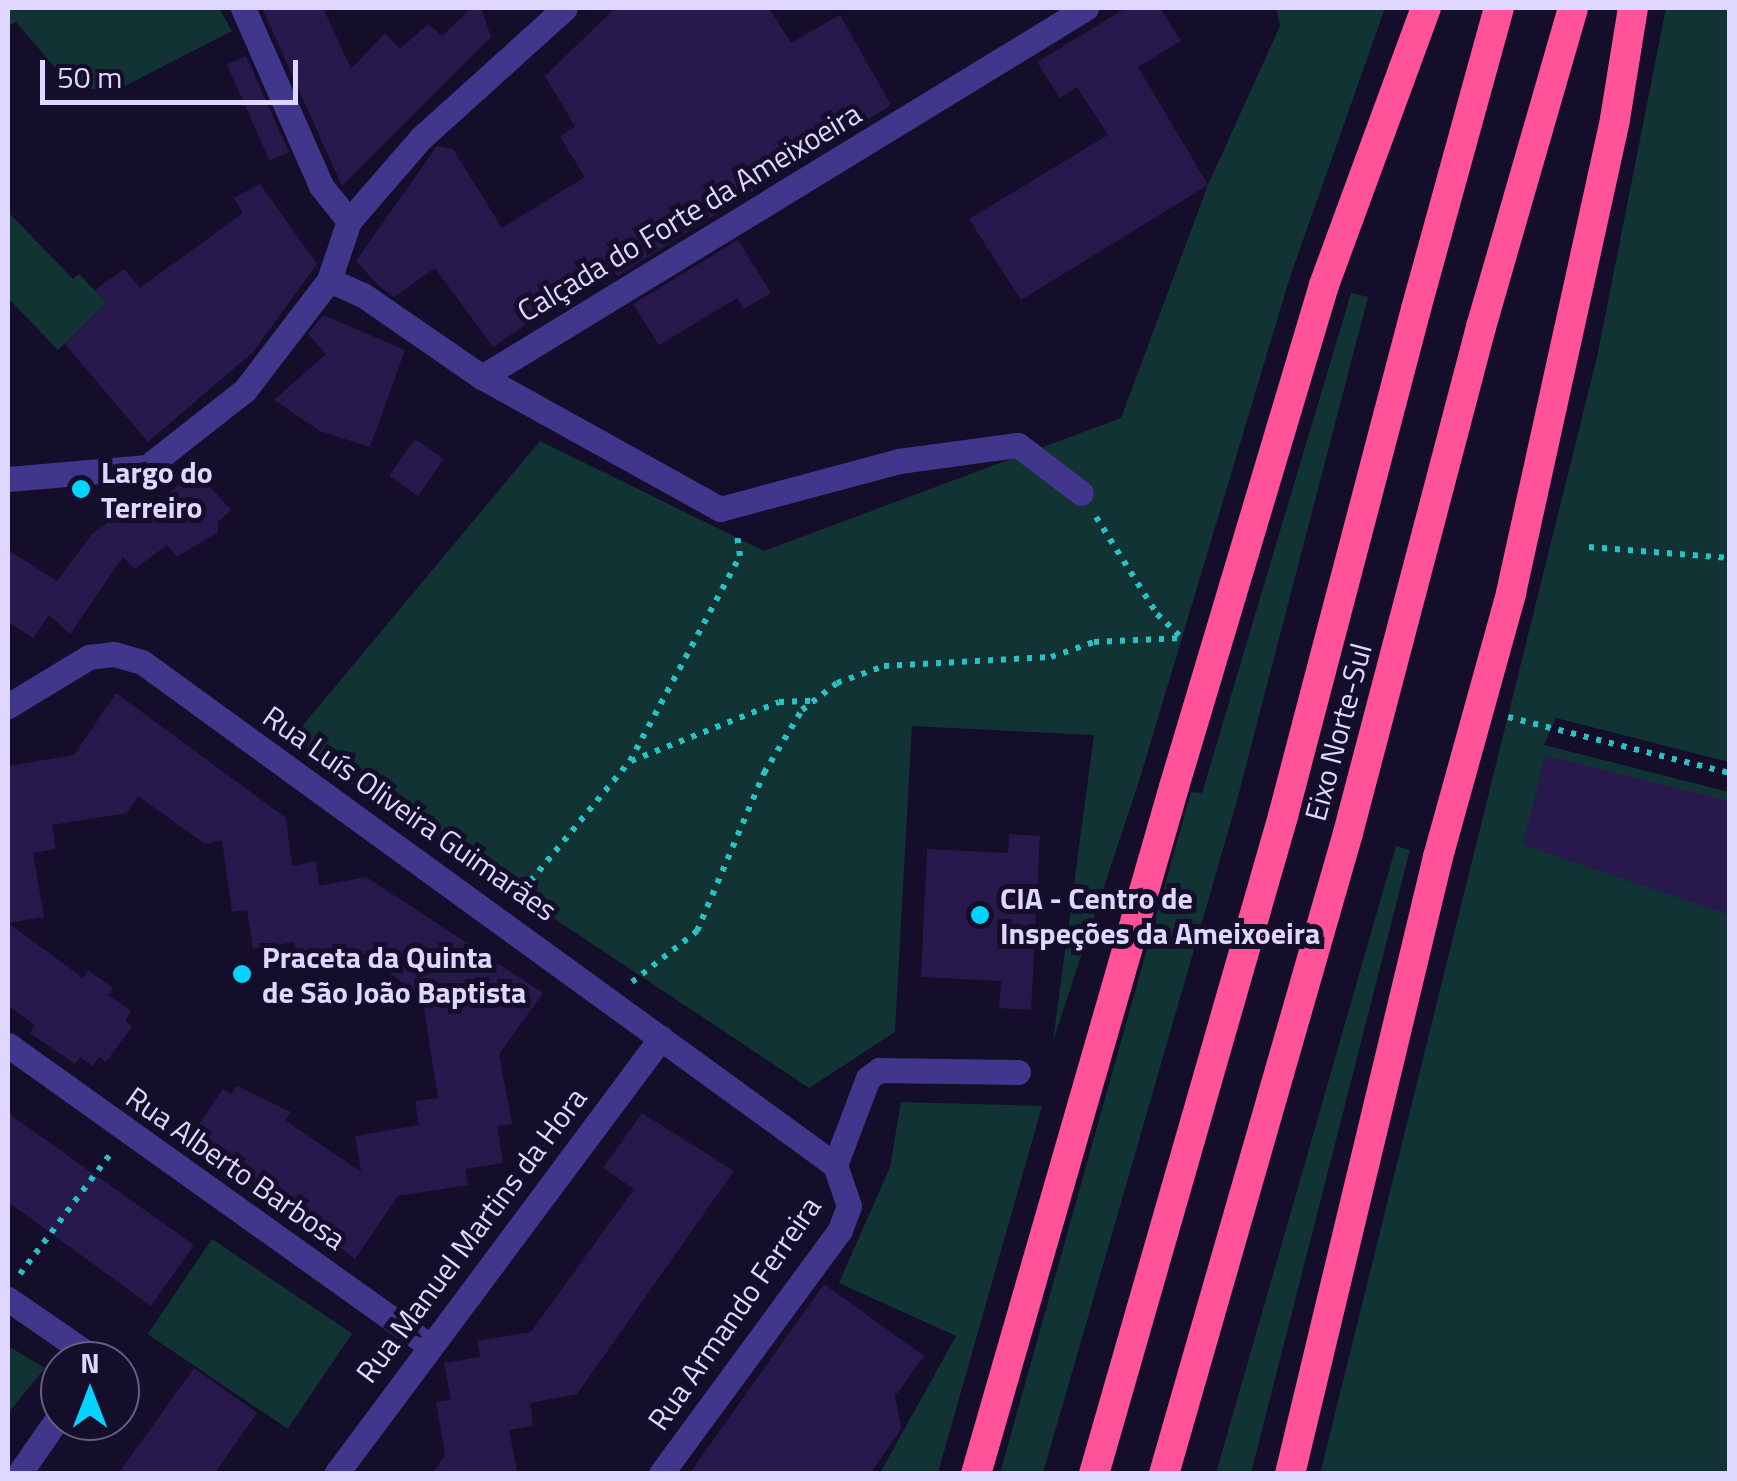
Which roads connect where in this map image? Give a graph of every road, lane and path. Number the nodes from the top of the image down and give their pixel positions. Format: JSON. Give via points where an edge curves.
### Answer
{"nodes":[{"id":1,"x":243,"y":8,"type":"edge"},
{"id":2,"x":565,"y":8,"type":"edge"},
{"id":3,"x":1086,"y":8,"type":"edge"},
{"id":4,"x":1426,"y":8,"type":"edge"},
{"id":5,"x":1499,"y":8,"type":"edge"},
{"id":6,"x":1573,"y":8,"type":"edge"},
{"id":7,"x":1633,"y":8,"type":"edge"},
{"id":8,"x":349,"y":221,"type":"junction"},
{"id":9,"x":329,"y":280,"type":"junction"},
{"id":10,"x":482,"y":377,"type":"junction"},
{"id":11,"x":8,"y":479,"type":"edge"},
{"id":12,"x":1081,"y":493,"type":"joint"},
{"id":13,"x":720,"y":509,"type":"junction"},
{"id":14,"x":1589,"y":547,"type":"dead end"},
{"id":15,"x":1730,"y":558,"type":"edge"},
{"id":16,"x":813,"y":701,"type":"junction"},
{"id":17,"x":8,"y":706,"type":"edge"},
{"id":18,"x":1508,"y":717,"type":"dead end"},
{"id":19,"x":630,"y":761,"type":"junction"},
{"id":20,"x":1730,"y":773,"type":"edge"},
{"id":21,"x":500,"y":917,"type":"junction"},
{"id":22,"x":613,"y":1000,"type":"junction"},
{"id":23,"x":661,"y":1038,"type":"junction"},
{"id":24,"x":8,"y":1045,"type":"edge"},
{"id":25,"x":1018,"y":1072,"type":"dead end"},
{"id":26,"x":128,"y":1130,"type":"junction"},
{"id":27,"x":835,"y":1166,"type":"junction"},
{"id":28,"x":8,"y":1291,"type":"edge"},
{"id":29,"x":8,"y":1300,"type":"edge"},
{"id":30,"x":68,"y":1341,"type":"edge"},
{"id":31,"x":427,"y":1344,"type":"junction"},
{"id":32,"x":42,"y":1441,"type":"edge"},
{"id":33,"x":19,"y":1474,"type":"edge"},
{"id":34,"x":336,"y":1474,"type":"edge"},
{"id":35,"x":661,"y":1474,"type":"edge"},
{"id":36,"x":976,"y":1474,"type":"edge"},
{"id":37,"x":1094,"y":1474,"type":"edge"},
{"id":38,"x":1164,"y":1474,"type":"edge"},
{"id":39,"x":1290,"y":1474,"type":"edge"}],
"edges":[{"from":1,"to":8,"type":"street","via":[[321,186]]},
{"from":2,"to":8,"type":"street","via":[[420,138]]},
{"from":3,"to":10,"type":"street","name":"Calçada do Forte da Ameixoeira"},
{"from":4,"to":36,"type":"highway","bridge":true,"via":[[1324,286]]},
{"from":5,"to":37,"type":"highway","name":"Eixo Norte-Sul","bridge":true,"via":[[1283,816]]},
{"from":6,"to":38,"type":"highway","name":"Eixo Norte-Sul","bridge":true},
{"from":7,"to":39,"type":"highway","bridge":true,"via":[[1616,119],[1512,594],[1438,858]]},
{"from":8,"to":9,"type":"street"},
{"from":9,"to":10,"type":"street"},
{"from":9,"to":11,"type":"street","via":[[245,390],[147,467]]},
{"from":10,"to":13,"type":"street"},
{"from":12,"to":13,"type":"street","via":[[1018,445],[899,460]]},
{"from":12,"to":16,"type":"path","via":[[1157,614],[1182,638],[1094,642],[1051,657],[884,666],[837,683]]},
{"from":13,"to":19,"type":"path","via":[[740,539],[740,556]]},
{"from":14,"to":15,"type":"path"},
{"from":16,"to":19,"type":"path","via":[[779,702]]},
{"from":16,"to":22,"type":"path","via":[[764,773],[697,931]]},
{"from":17,"to":21,"type":"street","name":"Rua Luís Oliveira Guimarães","via":[[64,669],[114,654],[142,662]]},
{"from":18,"to":20,"type":"path"},
{"from":19,"to":21,"type":"path"},
{"from":21,"to":22,"type":"street","name":"Rua Luís Oliveira Guimarães"},
{"from":22,"to":23,"type":"street","name":"Rua Luís Oliveira Guimarães"},
{"from":23,"to":27,"type":"street","name":"Rua Armando Ferreira"},
{"from":23,"to":31,"type":"street","name":"Rua Manuel Martins da Hora"},
{"from":24,"to":26,"type":"street","name":"Rua Alberto Barbosa"},
{"from":25,"to":27,"type":"street","via":[[879,1070],[868,1078]]},
{"from":26,"to":28,"type":"path"},
{"from":26,"to":31,"type":"street","name":"Rua Alberto Barbosa"},
{"from":27,"to":35,"type":"street","name":"Rua Armando Ferreira","via":[[849,1206],[840,1230]]},
{"from":29,"to":30,"type":"street"},
{"from":31,"to":34,"type":"street","name":"Rua Manuel Martins da Hora"},
{"from":32,"to":33,"type":"street"}]}
